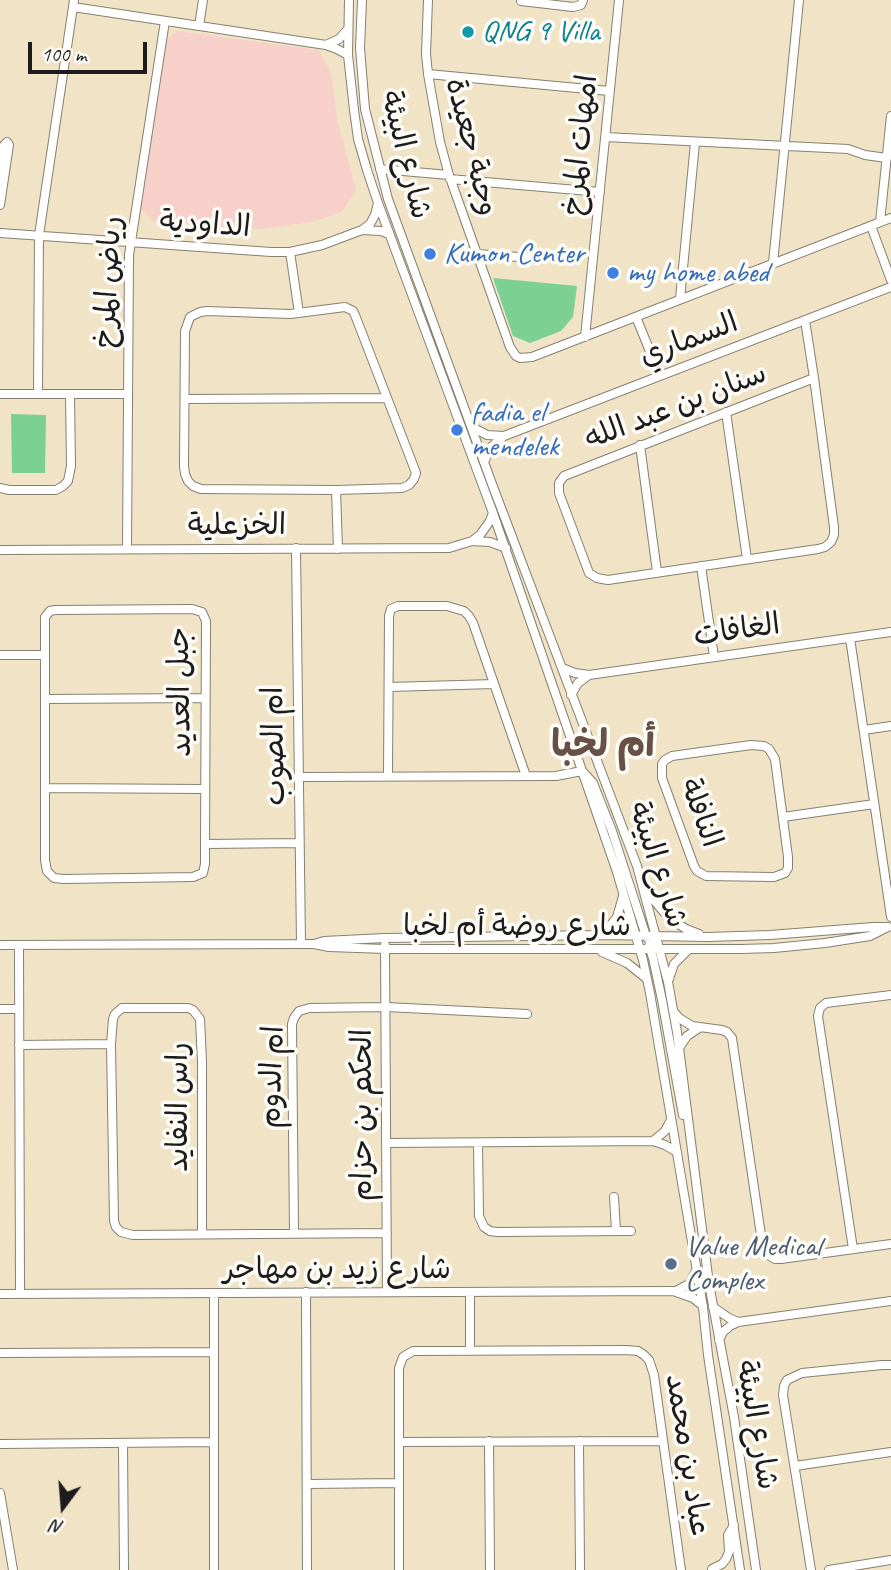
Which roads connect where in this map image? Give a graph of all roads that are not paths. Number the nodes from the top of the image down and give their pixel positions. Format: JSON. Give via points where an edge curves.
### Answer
{"nodes":[{"id":1,"x":203,"y":0,"type":"edge"},
{"id":2,"x":348,"y":0,"type":"edge"},
{"id":3,"x":362,"y":0,"type":"edge"},
{"id":4,"x":428,"y":0,"type":"edge"},
{"id":5,"x":583,"y":0,"type":"edge"},
{"id":6,"x":619,"y":0,"type":"edge"},
{"id":7,"x":799,"y":0,"type":"edge"},
{"id":8,"x":521,"y":1,"type":"edge"},
{"id":9,"x":73,"y":3,"type":"edge"},
{"id":10,"x":165,"y":21,"type":"junction"},
{"id":11,"x":199,"y":26,"type":"junction"},
{"id":12,"x":348,"y":29,"type":"junction"},
{"id":13,"x":326,"y":45,"type":"junction"},
{"id":14,"x":348,"y":55,"type":"junction"},
{"id":15,"x":428,"y":74,"type":"junction"},
{"id":16,"x":610,"y":91,"type":"junction"},
{"id":17,"x":891,"y":116,"type":"edge"},
{"id":18,"x":605,"y":137,"type":"junction"},
{"id":19,"x":695,"y":143,"type":"junction"},
{"id":20,"x":785,"y":146,"type":"junction"},
{"id":21,"x":887,"y":158,"type":"junction"},
{"id":22,"x":380,"y":169,"type":"junction"},
{"id":23,"x":2,"y":175,"type":"edge"},
{"id":24,"x":450,"y":177,"type":"junction"},
{"id":25,"x":600,"y":192,"type":"junction"},
{"id":26,"x":378,"y":203,"type":"junction"},
{"id":27,"x":0,"y":205,"type":"edge"},
{"id":28,"x":891,"y":218,"type":"edge"},
{"id":29,"x":880,"y":222,"type":"junction"},
{"id":30,"x":871,"y":226,"type":"junction"},
{"id":31,"x":362,"y":230,"type":"junction"},
{"id":32,"x":0,"y":233,"type":"edge"},
{"id":33,"x":389,"y":234,"type":"junction"},
{"id":34,"x":39,"y":235,"type":"junction"},
{"id":35,"x":130,"y":243,"type":"junction"},
{"id":36,"x":290,"y":252,"type":"junction"},
{"id":37,"x":477,"y":254,"type":"junction"},
{"id":38,"x":532,"y":258,"type":"dead end"},
{"id":39,"x":774,"y":263,"type":"junction"},
{"id":40,"x":891,"y":280,"type":"edge"},
{"id":41,"x":891,"y":287,"type":"edge"},
{"id":42,"x":680,"y":299,"type":"junction"},
{"id":43,"x":299,"y":313,"type":"junction"},
{"id":44,"x":636,"y":317,"type":"junction"},
{"id":45,"x":805,"y":320,"type":"junction"},
{"id":46,"x":585,"y":337,"type":"junction"},
{"id":47,"x":660,"y":376,"type":"junction"},
{"id":48,"x":814,"y":378,"type":"junction"},
{"id":49,"x":0,"y":394,"type":"edge"},
{"id":50,"x":38,"y":394,"type":"junction"},
{"id":51,"x":70,"y":394,"type":"junction"},
{"id":52,"x":127,"y":394,"type":"junction"},
{"id":53,"x":387,"y":398,"type":"junction"},
{"id":54,"x":185,"y":399,"type":"junction"},
{"id":55,"x":726,"y":412,"type":"junction"},
{"id":56,"x":472,"y":427,"type":"junction"},
{"id":57,"x":503,"y":436,"type":"junction"},
{"id":58,"x":640,"y":445,"type":"junction"},
{"id":59,"x":484,"y":462,"type":"junction"},
{"id":60,"x":0,"y":488,"type":"edge"},
{"id":61,"x":336,"y":490,"type":"junction"},
{"id":62,"x":493,"y":513,"type":"junction"},
{"id":63,"x":472,"y":541,"type":"junction"},
{"id":64,"x":296,"y":548,"type":"junction"},
{"id":65,"x":506,"y":548,"type":"junction"},
{"id":66,"x":127,"y":549,"type":"junction"},
{"id":67,"x":338,"y":549,"type":"junction"},
{"id":68,"x":0,"y":550,"type":"edge"},
{"id":69,"x":747,"y":559,"type":"junction"},
{"id":70,"x":701,"y":566,"type":"junction"},
{"id":71,"x":657,"y":572,"type":"junction"},
{"id":72,"x":891,"y":632,"type":"edge"},
{"id":73,"x":850,"y":638,"type":"junction"},
{"id":74,"x":0,"y":655,"type":"edge"},
{"id":75,"x":44,"y":655,"type":"junction"},
{"id":76,"x":714,"y":657,"type":"junction"},
{"id":77,"x":562,"y":668,"type":"junction"},
{"id":78,"x":589,"y":675,"type":"junction"},
{"id":79,"x":494,"y":684,"type":"junction"},
{"id":80,"x":389,"y":687,"type":"junction"},
{"id":81,"x":571,"y":695,"type":"junction"},
{"id":82,"x":205,"y":698,"type":"junction"},
{"id":83,"x":45,"y":699,"type":"junction"},
{"id":84,"x":891,"y":726,"type":"edge"},
{"id":85,"x":864,"y":730,"type":"junction"},
{"id":86,"x":582,"y":771,"type":"junction"},
{"id":87,"x":387,"y":776,"type":"junction"},
{"id":88,"x":526,"y":776,"type":"junction"},
{"id":89,"x":298,"y":777,"type":"junction"},
{"id":90,"x":45,"y":788,"type":"junction"},
{"id":91,"x":205,"y":789,"type":"junction"},
{"id":92,"x":874,"y":804,"type":"junction"},
{"id":93,"x":783,"y":817,"type":"junction"},
{"id":94,"x":299,"y":843,"type":"junction"},
{"id":95,"x":205,"y":844,"type":"junction"},
{"id":96,"x":643,"y":884,"type":"junction"},
{"id":97,"x":623,"y":890,"type":"junction"},
{"id":98,"x":891,"y":917,"type":"edge"},
{"id":99,"x":888,"y":927,"type":"edge"},
{"id":100,"x":603,"y":935,"type":"junction"},
{"id":101,"x":636,"y":936,"type":"junction"},
{"id":102,"x":646,"y":936,"type":"junction"},
{"id":103,"x":657,"y":936,"type":"junction"},
{"id":104,"x":707,"y":937,"type":"junction"},
{"id":105,"x":385,"y":938,"type":"junction"},
{"id":106,"x":301,"y":944,"type":"junction"},
{"id":107,"x":314,"y":944,"type":"junction"},
{"id":108,"x":0,"y":945,"type":"edge"},
{"id":109,"x":19,"y":946,"type":"junction"},
{"id":110,"x":385,"y":949,"type":"junction"},
{"id":111,"x":596,"y":950,"type":"junction"},
{"id":112,"x":640,"y":950,"type":"junction"},
{"id":113,"x":656,"y":950,"type":"junction"},
{"id":114,"x":688,"y":950,"type":"junction"},
{"id":115,"x":647,"y":979,"type":"junction"},
{"id":116,"x":668,"y":982,"type":"junction"},
{"id":117,"x":891,"y":995,"type":"edge"},
{"id":118,"x":386,"y":1007,"type":"junction"},
{"id":119,"x":0,"y":1009,"type":"edge"},
{"id":120,"x":19,"y":1009,"type":"junction"},
{"id":121,"x":674,"y":1012,"type":"junction"},
{"id":122,"x":527,"y":1014,"type":"dead end"},
{"id":123,"x":699,"y":1028,"type":"junction"},
{"id":124,"x":111,"y":1044,"type":"junction"},
{"id":125,"x":19,"y":1045,"type":"junction"},
{"id":126,"x":679,"y":1048,"type":"junction"},
{"id":127,"x":671,"y":1117,"type":"junction"},
{"id":128,"x":689,"y":1128,"type":"junction"},
{"id":129,"x":653,"y":1141,"type":"junction"},
{"id":130,"x":386,"y":1143,"type":"junction"},
{"id":131,"x":478,"y":1143,"type":"junction"},
{"id":132,"x":677,"y":1152,"type":"junction"},
{"id":133,"x":614,"y":1197,"type":"dead end"},
{"id":134,"x":616,"y":1231,"type":"junction"},
{"id":135,"x":631,"y":1231,"type":"dead end"},
{"id":136,"x":294,"y":1233,"type":"junction"},
{"id":137,"x":387,"y":1233,"type":"junction"},
{"id":138,"x":202,"y":1234,"type":"junction"},
{"id":139,"x":891,"y":1244,"type":"edge"},
{"id":140,"x":853,"y":1249,"type":"junction"},
{"id":141,"x":697,"y":1268,"type":"junction"},
{"id":142,"x":673,"y":1291,"type":"junction"},
{"id":143,"x":306,"y":1292,"type":"junction"},
{"id":144,"x":387,"y":1292,"type":"junction"},
{"id":145,"x":470,"y":1292,"type":"junction"},
{"id":146,"x":214,"y":1293,"type":"junction"},
{"id":147,"x":0,"y":1294,"type":"edge"},
{"id":148,"x":20,"y":1294,"type":"junction"},
{"id":149,"x":891,"y":1301,"type":"edge"},
{"id":150,"x":708,"y":1307,"type":"junction"},
{"id":151,"x":738,"y":1322,"type":"junction"},
{"id":152,"x":719,"y":1340,"type":"junction"},
{"id":153,"x":470,"y":1351,"type":"junction"},
{"id":154,"x":214,"y":1352,"type":"junction"},
{"id":155,"x":0,"y":1353,"type":"edge"},
{"id":156,"x":891,"y":1365,"type":"edge"},
{"id":157,"x":489,"y":1441,"type":"junction"},
{"id":158,"x":579,"y":1441,"type":"junction"},
{"id":159,"x":663,"y":1441,"type":"junction"},
{"id":160,"x":214,"y":1442,"type":"junction"},
{"id":161,"x":399,"y":1442,"type":"junction"},
{"id":162,"x":123,"y":1443,"type":"junction"},
{"id":163,"x":0,"y":1444,"type":"edge"},
{"id":164,"x":891,"y":1452,"type":"edge"},
{"id":165,"x":794,"y":1466,"type":"junction"},
{"id":166,"x":306,"y":1483,"type":"junction"},
{"id":167,"x":398,"y":1483,"type":"junction"},
{"id":168,"x":0,"y":1493,"type":"edge"},
{"id":169,"x":734,"y":1525,"type":"junction"},
{"id":170,"x":891,"y":1560,"type":"edge"},
{"id":171,"x":13,"y":1570,"type":"edge"},
{"id":172,"x":124,"y":1570,"type":"edge"},
{"id":173,"x":215,"y":1570,"type":"edge"},
{"id":174,"x":307,"y":1570,"type":"edge"},
{"id":175,"x":399,"y":1570,"type":"edge"},
{"id":176,"x":490,"y":1570,"type":"edge"},
{"id":177,"x":580,"y":1570,"type":"edge"},
{"id":178,"x":681,"y":1570,"type":"edge"},
{"id":179,"x":710,"y":1570,"type":"edge"},
{"id":180,"x":719,"y":1570,"type":"edge"},
{"id":181,"x":740,"y":1570,"type":"edge"},
{"id":182,"x":757,"y":1570,"type":"edge"},
{"id":183,"x":811,"y":1570,"type":"edge"},
{"id":184,"x":829,"y":1570,"type":"edge"}],
"edges":[{"from":1,"to":11,"type":"street"},
{"from":2,"to":12,"type":"street","name":"شارع البيئة"},
{"from":3,"to":22,"type":"street","name":"شارع البيئة","via":[[365,109]]},
{"from":4,"to":15,"type":"street","name":"وجبة جعيدة"},
{"from":5,"to":8,"type":"street","via":[[573,7]]},
{"from":6,"to":16,"type":"street","name":"امهات المرخ"},
{"from":7,"to":20,"type":"street"},
{"from":9,"to":10,"type":"street"},
{"from":9,"to":34,"type":"street"},
{"from":10,"to":11,"type":"street"},
{"from":10,"to":35,"type":"street","name":"رياض المرخ"},
{"from":11,"to":13,"type":"street"},
{"from":12,"to":13,"type":"street"},
{"from":12,"to":14,"type":"street","name":"شارع البيئة"},
{"from":13,"to":14,"type":"street"},
{"from":14,"to":26,"type":"street","name":"شارع البيئة","via":[[358,139]]},
{"from":15,"to":16,"type":"street"},
{"from":15,"to":24,"type":"street","name":"وجبة جعيدة"},
{"from":16,"to":18,"type":"street","name":"امهات المرخ"},
{"from":17,"to":21,"type":"street"},
{"from":18,"to":19,"type":"street"},
{"from":18,"to":25,"type":"street","name":"امهات المرخ"},
{"from":19,"to":20,"type":"street"},
{"from":19,"to":42,"type":"street"},
{"from":20,"to":21,"type":"street","via":[[853,150]]},
{"from":20,"to":39,"type":"street"},
{"from":21,"to":29,"type":"street"},
{"from":22,"to":24,"type":"street"},
{"from":22,"to":56,"type":"street","name":"شارع البيئة"},
{"from":23,"to":27,"type":"street"},
{"from":24,"to":25,"type":"street"},
{"from":24,"to":37,"type":"street","name":"وجبة جعيدة"},
{"from":25,"to":46,"type":"street","name":"امهات المرخ"},
{"from":26,"to":31,"type":"street","via":[[370,224]]},
{"from":26,"to":33,"type":"street","name":"شارع البيئة"},
{"from":28,"to":29,"type":"street","name":"وجبة جعيدة"},
{"from":29,"to":30,"type":"street","name":"وجبة جعيدة"},
{"from":30,"to":39,"type":"street","name":"وجبة جعيدة"},
{"from":30,"to":40,"type":"street"},
{"from":31,"to":33,"type":"street","name":"الداودية"},
{"from":31,"to":36,"type":"street","name":"الداودية"},
{"from":32,"to":34,"type":"street","name":"الداودية"},
{"from":33,"to":62,"type":"street","name":"شارع البيئة"},
{"from":34,"to":35,"type":"street","name":"الداودية"},
{"from":34,"to":50,"type":"street"},
{"from":35,"to":36,"type":"street","name":"الداودية"},
{"from":35,"to":52,"type":"street","name":"رياض المرخ"},
{"from":36,"to":43,"type":"street"},
{"from":37,"to":38,"type":"street"},
{"from":37,"to":46,"type":"street","name":"وجبة جعيدة","via":[[516,356],[532,357]]},
{"from":39,"to":42,"type":"street","name":"وجبة جعيدة"},
{"from":41,"to":45,"type":"street","name":"السماري"},
{"from":42,"to":44,"type":"street","name":"وجبة جعيدة"},
{"from":43,"to":53,"type":"street","via":[[349,307]]},
{"from":43,"to":54,"type":"street","via":[[207,311],[190,317],[185,331]]},
{"from":44,"to":46,"type":"street","name":"وجبة جعيدة"},
{"from":44,"to":47,"type":"street"},
{"from":45,"to":47,"type":"street","name":"السماري"},
{"from":45,"to":48,"type":"street","name":"سنان بن عبد الله"},
{"from":47,"to":57,"type":"street","name":"السماري"},
{"from":48,"to":55,"type":"street","name":"سنان بن عبد الله"},
{"from":48,"to":69,"type":"street","name":"سنان بن عبد الله","via":[[834,535],[818,549]]},
{"from":49,"to":50,"type":"street"},
{"from":50,"to":51,"type":"street"},
{"from":51,"to":52,"type":"street"},
{"from":51,"to":60,"type":"street","via":[[68,481],[56,489]]},
{"from":52,"to":66,"type":"street","name":"رياض المرخ"},
{"from":53,"to":54,"type":"street"},
{"from":53,"to":61,"type":"street","via":[[414,465],[414,480],[402,488]]},
{"from":54,"to":61,"type":"street","via":[[185,474],[193,486]]},
{"from":55,"to":58,"type":"street","name":"سنان بن عبد الله"},
{"from":55,"to":69,"type":"street"},
{"from":56,"to":57,"type":"street","via":[[487,435]]},
{"from":56,"to":59,"type":"street","name":"شارع البيئة"},
{"from":57,"to":59,"type":"street"},
{"from":58,"to":71,"type":"street"},
{"from":58,"to":71,"type":"street","name":"سنان بن عبد الله","via":[[564,476],[559,493],[593,576],[608,580]]},
{"from":59,"to":77,"type":"street","name":"شارع البيئة"},
{"from":61,"to":67,"type":"street"},
{"from":62,"to":63,"type":"street","via":[[486,529]]},
{"from":62,"to":65,"type":"street","name":"شارع البيئة"},
{"from":63,"to":65,"type":"street","name":"الخزعلية"},
{"from":63,"to":67,"type":"street","name":"الخزعلية","via":[[449,548]]},
{"from":64,"to":66,"type":"street","name":"الخزعلية"},
{"from":64,"to":67,"type":"street","name":"الخزعلية"},
{"from":64,"to":89,"type":"street","name":"ام الصوب"},
{"from":65,"to":86,"type":"street","name":"شارع البيئة"},
{"from":66,"to":68,"type":"street","name":"الخزعلية"},
{"from":69,"to":70,"type":"street","name":"سنان بن عبد الله"},
{"from":70,"to":71,"type":"street","name":"سنان بن عبد الله"},
{"from":70,"to":76,"type":"street"},
{"from":72,"to":73,"type":"street","name":"الغافات"},
{"from":73,"to":76,"type":"street","name":"الغافات"},
{"from":73,"to":85,"type":"street"},
{"from":74,"to":75,"type":"street"},
{"from":75,"to":82,"type":"street","name":"جبل العديد","via":[[45,617],[50,611],[198,610],[206,621]]},
{"from":75,"to":83,"type":"street","name":"جبل العديد"},
{"from":76,"to":78,"type":"street","name":"الغافات"},
{"from":77,"to":78,"type":"street","name":"الغافات"},
{"from":77,"to":81,"type":"street","name":"شارع البيئة"},
{"from":78,"to":81,"type":"street"},
{"from":79,"to":80,"type":"street"},
{"from":79,"to":80,"type":"street","via":[[473,623],[464,611],[447,606],[398,606],[389,613]]},
{"from":79,"to":88,"type":"street"},
{"from":80,"to":87,"type":"street"},
{"from":81,"to":96,"type":"street","name":"شارع البيئة"},
{"from":82,"to":83,"type":"street"},
{"from":82,"to":91,"type":"street","name":"جبل العديد"},
{"from":83,"to":90,"type":"street","name":"جبل العديد"},
{"from":84,"to":85,"type":"street"},
{"from":85,"to":92,"type":"street"},
{"from":86,"to":88,"type":"street"},
{"from":86,"to":97,"type":"street","name":"شارع البيئة"},
{"from":86,"to":102,"type":"street","via":[[593,783],[612,831]]},
{"from":87,"to":88,"type":"street"},
{"from":87,"to":89,"type":"street"},
{"from":89,"to":94,"type":"street","name":"ام الصوب"},
{"from":90,"to":91,"type":"street"},
{"from":90,"to":95,"type":"street","name":"جبل العديد","via":[[46,867],[54,878],[199,876],[204,869]]},
{"from":91,"to":95,"type":"street","name":"جبل العديد"},
{"from":92,"to":93,"type":"street"},
{"from":92,"to":98,"type":"street"},
{"from":93,"to":93,"type":"street","name":"النافلة","via":[[775,759],[764,746],[672,756],[662,764],[662,778],[694,866],[706,876],[774,877],[785,873],[789,862]]},
{"from":94,"to":95,"type":"street"},
{"from":94,"to":106,"type":"street","name":"ام الصوب"},
{"from":96,"to":103,"type":"street","name":"شارع البيئة"},
{"from":96,"to":104,"type":"street","via":[[668,917]]},
{"from":97,"to":100,"type":"street","via":[[621,908]]},
{"from":97,"to":101,"type":"street","name":"شارع البيئة"},
{"from":99,"to":104,"type":"street","name":"شارع روضة أم لخبا"},
{"from":99,"to":114,"type":"street","name":"شارع روضة أم لخبا","via":[[870,936],[797,947]]},
{"from":100,"to":101,"type":"street","name":"شارع روضة أم لخبا"},
{"from":100,"to":105,"type":"street","name":"شارع روضة أم لخبا"},
{"from":101,"to":102,"type":"street","name":"شارع روضة أم لخبا"},
{"from":101,"to":112,"type":"street","name":"شارع البيئة"},
{"from":101,"to":113,"type":"street"},
{"from":102,"to":103,"type":"street","name":"شارع روضة أم لخبا"},
{"from":102,"to":113,"type":"street"},
{"from":103,"to":104,"type":"street","name":"شارع روضة أم لخبا"},
{"from":103,"to":113,"type":"street","name":"شارع البيئة"},
{"from":105,"to":107,"type":"street","name":"شارع روضة أم لخبا"},
{"from":105,"to":110,"type":"street","name":"الحكم بن حزام"},
{"from":106,"to":107,"type":"street","name":"شارع روضة أم لخبا"},
{"from":106,"to":109,"type":"street","name":"شارع روضة أم لخبا"},
{"from":107,"to":110,"type":"street","name":"شارع روضة أم لخبا"},
{"from":108,"to":109,"type":"street","name":"شارع روضة أم لخبا"},
{"from":109,"to":120,"type":"street"},
{"from":110,"to":111,"type":"street","name":"شارع روضة أم لخبا"},
{"from":110,"to":118,"type":"street","name":"الحكم بن حزام"},
{"from":111,"to":112,"type":"street","name":"شارع روضة أم لخبا"},
{"from":111,"to":115,"type":"street","via":[[627,963]]},
{"from":112,"to":113,"type":"street","name":"شارع روضة أم لخبا"},
{"from":112,"to":115,"type":"street","name":"شارع البيئة"},
{"from":113,"to":114,"type":"street","name":"شارع روضة أم لخبا"},
{"from":113,"to":116,"type":"street","name":"شارع البيئة"},
{"from":113,"to":128,"type":"street","via":[[682,1112]]},
{"from":114,"to":116,"type":"street","via":[[674,964]]},
{"from":115,"to":127,"type":"street","name":"شارع البيئة"},
{"from":116,"to":121,"type":"street","name":"شارع البيئة"},
{"from":117,"to":140,"type":"street","via":[[826,1003],[818,1016]]},
{"from":118,"to":122,"type":"street"},
{"from":118,"to":130,"type":"street","name":"الحكم بن حزام"},
{"from":118,"to":136,"type":"street","name":"ام الدوم","via":[[310,1008],[294,1018]]},
{"from":119,"to":120,"type":"street"},
{"from":120,"to":125,"type":"street"},
{"from":121,"to":123,"type":"street"},
{"from":121,"to":126,"type":"street","name":"شارع البيئة"},
{"from":123,"to":126,"type":"street"},
{"from":123,"to":140,"type":"street","via":[[722,1030],[732,1038],[768,1255],[781,1259]]},
{"from":124,"to":125,"type":"street"},
{"from":124,"to":138,"type":"street","name":"راس النفايد","via":[[116,1227],[133,1234]]},
{"from":124,"to":138,"type":"street","name":"راس النفايد","via":[[113,1019],[122,1008],[188,1008],[200,1019]]},
{"from":125,"to":148,"type":"street"},
{"from":126,"to":128,"type":"street","name":"شارع البيئة"},
{"from":127,"to":129,"type":"street","via":[[665,1131]]},
{"from":127,"to":132,"type":"street","name":"شارع البيئة"},
{"from":128,"to":150,"type":"street","name":"شارع البيئة"},
{"from":129,"to":131,"type":"street"},
{"from":129,"to":132,"type":"street"},
{"from":130,"to":131,"type":"street"},
{"from":130,"to":137,"type":"street","name":"الحكم بن حزام"},
{"from":131,"to":134,"type":"street","via":[[479,1216],[489,1231]]},
{"from":132,"to":141,"type":"street","name":"شارع البيئة"},
{"from":133,"to":134,"type":"street"},
{"from":134,"to":135,"type":"street"},
{"from":136,"to":137,"type":"street","name":"راس النفايد"},
{"from":136,"to":138,"type":"street","name":"راس النفايد"},
{"from":137,"to":144,"type":"street","name":"الحكم بن حزام"},
{"from":139,"to":140,"type":"street"},
{"from":141,"to":142,"type":"street","via":[[689,1284]]},
{"from":141,"to":150,"type":"street","name":"شارع البيئة"},
{"from":142,"to":145,"type":"street","name":"شارع زيد بن مهاجر"},
{"from":142,"to":150,"type":"street","name":"شارع زيد بن مهاجر"},
{"from":143,"to":144,"type":"street","name":"شارع زيد بن مهاجر"},
{"from":143,"to":146,"type":"street","name":"شارع زيد بن مهاجر"},
{"from":143,"to":166,"type":"street"},
{"from":144,"to":145,"type":"street","name":"شارع زيد بن مهاجر"},
{"from":145,"to":153,"type":"street"},
{"from":146,"to":148,"type":"street","name":"شارع زيد بن مهاجر"},
{"from":146,"to":154,"type":"street"},
{"from":147,"to":148,"type":"street","name":"شارع زيد بن مهاجر"},
{"from":149,"to":151,"type":"street"},
{"from":150,"to":151,"type":"street","name":"شارع زيد بن مهاجر"},
{"from":150,"to":152,"type":"street","name":"شارع البيئة"},
{"from":150,"to":169,"type":"street","name":"شارع البيئة","via":[[708,1355]]},
{"from":151,"to":152,"type":"street"},
{"from":152,"to":182,"type":"street","name":"شارع البيئة"},
{"from":153,"to":159,"type":"street","name":"عباد بن محمد","via":[[638,1351],[652,1367]]},
{"from":153,"to":161,"type":"street","name":"عباد بن محمد","via":[[413,1351],[403,1357]]},
{"from":154,"to":155,"type":"street"},
{"from":154,"to":160,"type":"street"},
{"from":156,"to":165,"type":"street","via":[[802,1373],[787,1381],[783,1395]]},
{"from":157,"to":158,"type":"street"},
{"from":157,"to":161,"type":"street"},
{"from":157,"to":176,"type":"street"},
{"from":158,"to":159,"type":"street"},
{"from":158,"to":177,"type":"street"},
{"from":159,"to":178,"type":"street","name":"عباد بن محمد"},
{"from":160,"to":162,"type":"street"},
{"from":160,"to":173,"type":"street"},
{"from":161,"to":167,"type":"street","name":"عباد بن محمد"},
{"from":162,"to":163,"type":"street"},
{"from":162,"to":172,"type":"street"},
{"from":164,"to":165,"type":"street"},
{"from":165,"to":183,"type":"street"},
{"from":166,"to":167,"type":"street"},
{"from":166,"to":174,"type":"street"},
{"from":167,"to":175,"type":"street","name":"عباد بن محمد"},
{"from":168,"to":171,"type":"street"},
{"from":169,"to":179,"type":"street","name":"عباد بن محمد","via":[[728,1535],[726,1559]]},
{"from":169,"to":181,"type":"street","name":"شارع البيئة"},
{"from":170,"to":184,"type":"street"},
{"from":179,"to":180,"type":"street","name":"عباد بن محمد"}]}
